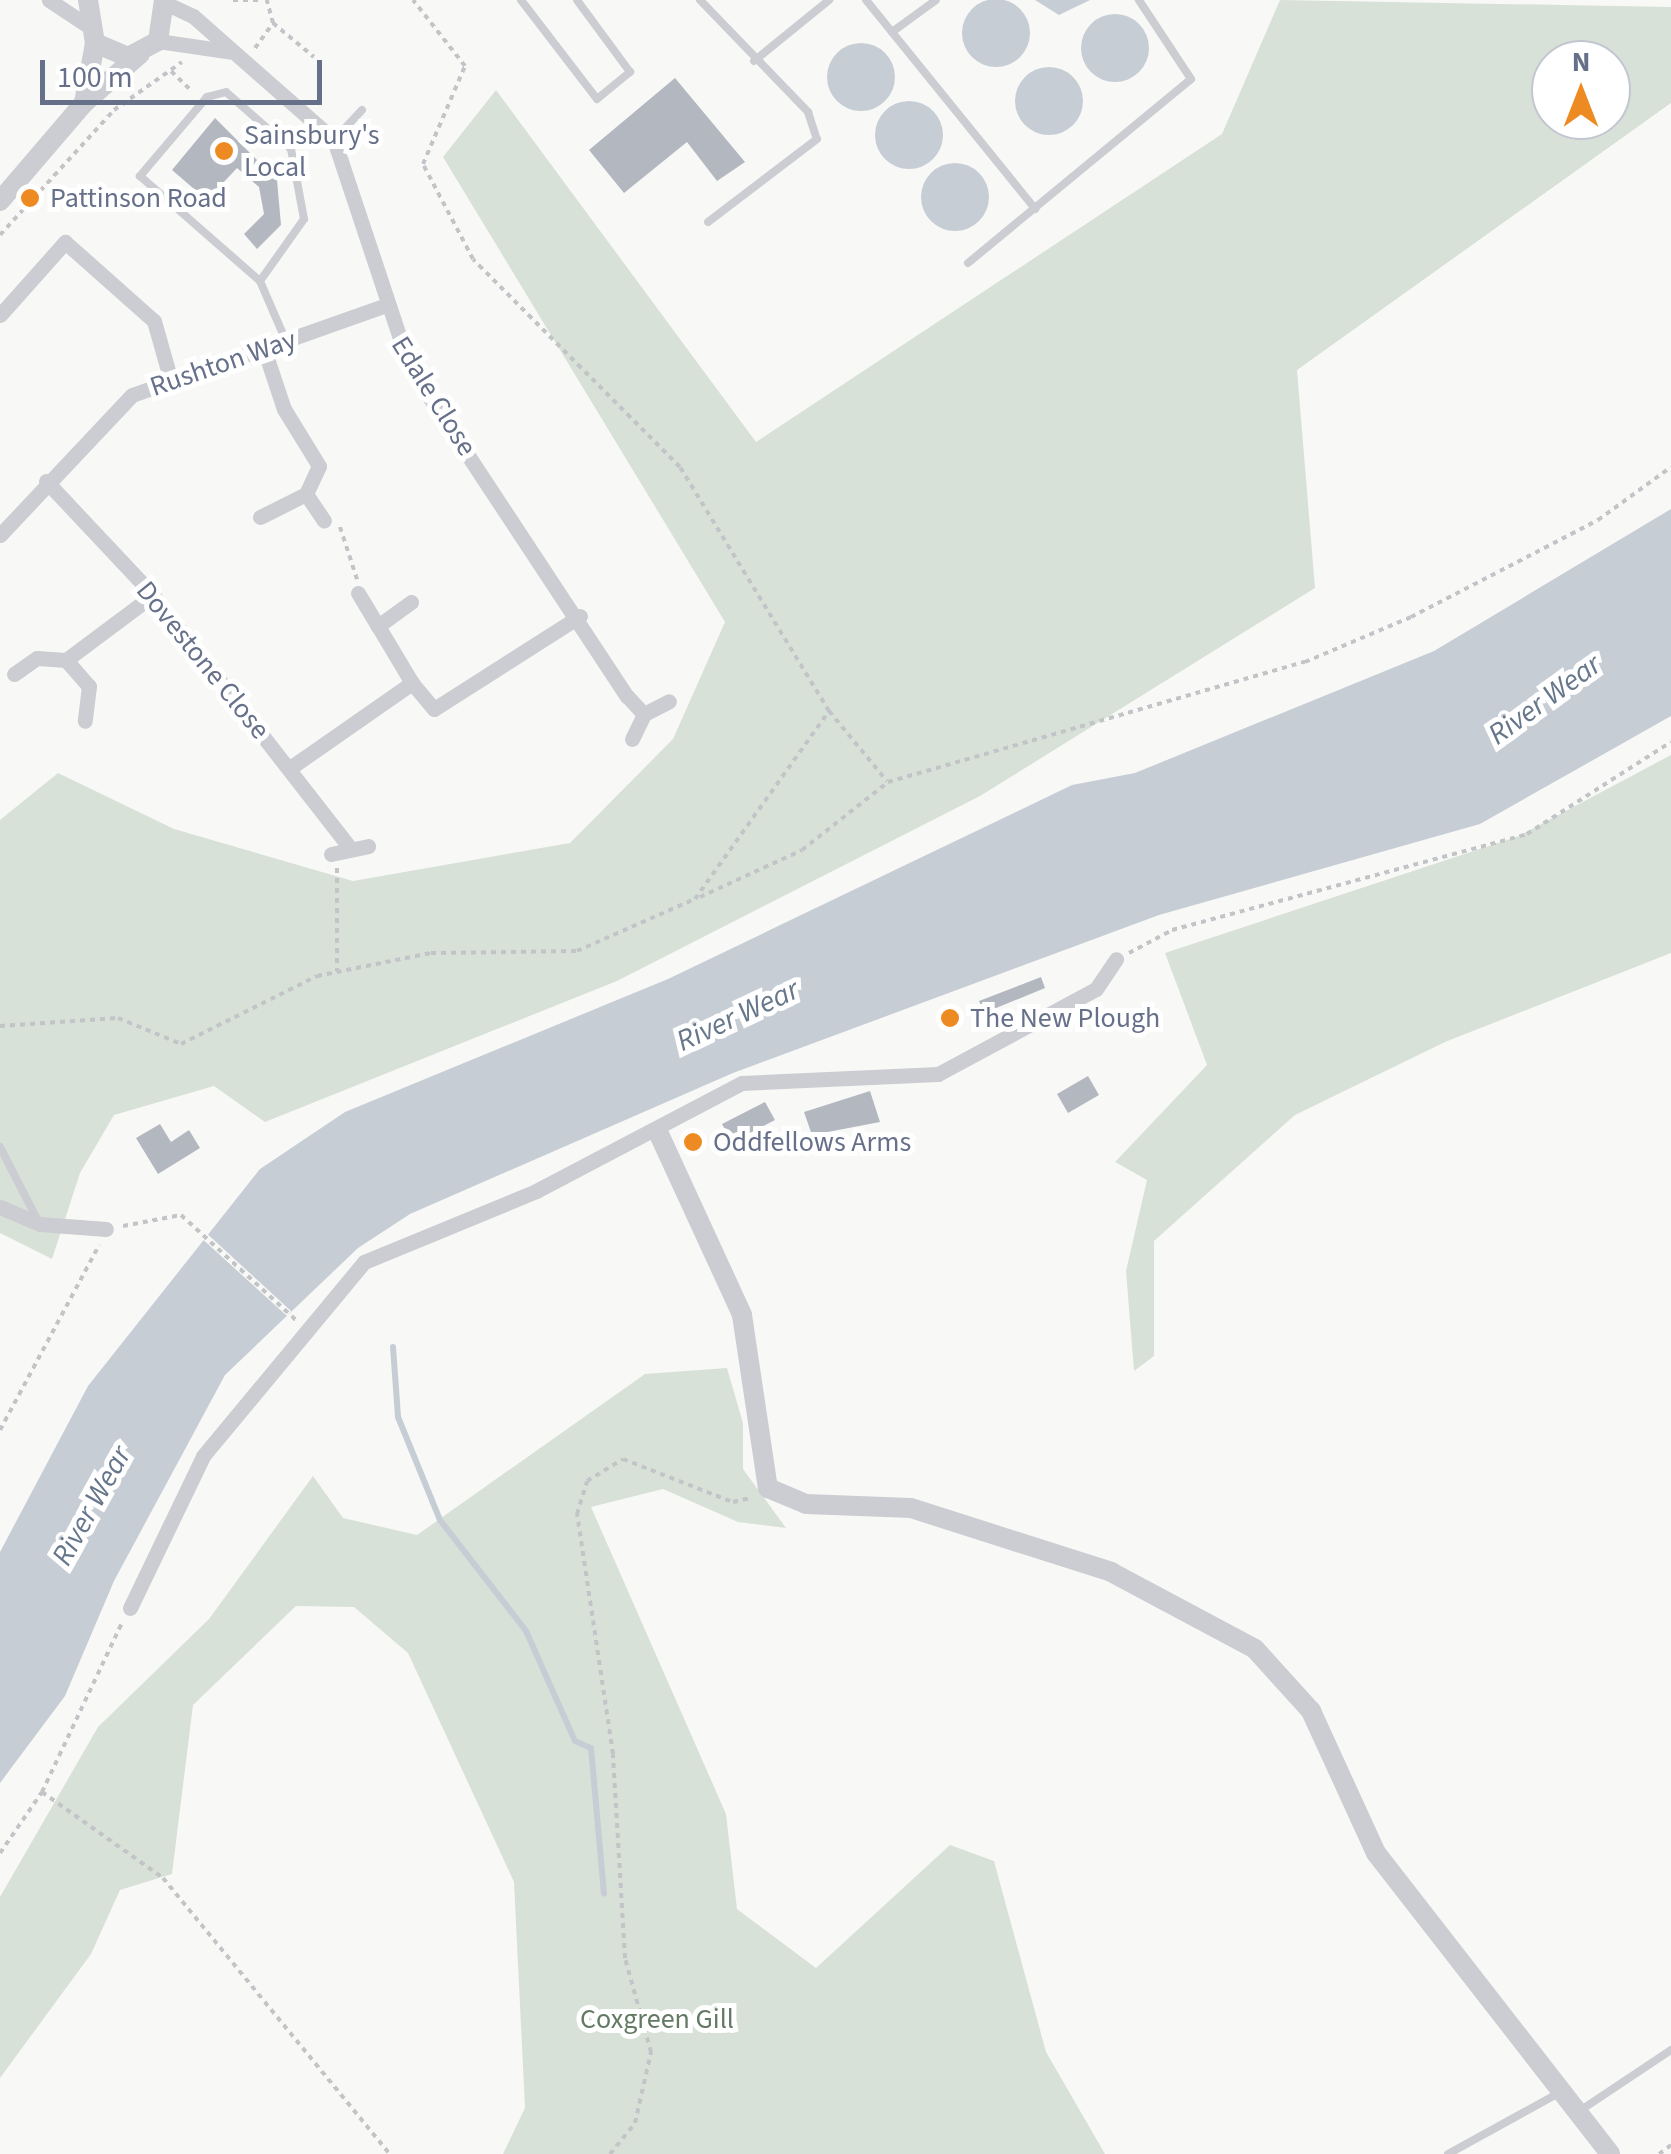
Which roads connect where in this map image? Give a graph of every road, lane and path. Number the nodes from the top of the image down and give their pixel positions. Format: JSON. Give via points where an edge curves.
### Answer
{"nodes":[{"id":1,"x":48,"y":0,"type":"edge"},
{"id":2,"x":88,"y":0,"type":"edge"},
{"id":3,"x":233,"y":0,"type":"edge"},
{"id":4,"x":265,"y":0,"type":"edge"},
{"id":5,"x":520,"y":0,"type":"edge"},
{"id":6,"x":577,"y":0,"type":"edge"},
{"id":7,"x":700,"y":0,"type":"edge"},
{"id":8,"x":830,"y":0,"type":"edge"},
{"id":9,"x":866,"y":0,"type":"edge"},
{"id":10,"x":936,"y":0,"type":"edge"},
{"id":11,"x":1140,"y":0,"type":"edge"},
{"id":12,"x":165,"y":1,"type":"edge"},
{"id":13,"x":273,"y":23,"type":"junction"},
{"id":14,"x":892,"y":32,"type":"junction"},
{"id":15,"x":90,"y":34,"type":"junction"},
{"id":16,"x":158,"y":41,"type":"junction"},
{"id":17,"x":140,"y":54,"type":"junction"},
{"id":18,"x":242,"y":57,"type":"junction"},
{"id":19,"x":314,"y":57,"type":"dead end"},
{"id":20,"x":754,"y":61,"type":"junction"},
{"id":21,"x":181,"y":68,"type":"dead end"},
{"id":22,"x":171,"y":71,"type":"junction"},
{"id":23,"x":203,"y":101,"type":"junction"},
{"id":24,"x":84,"y":103,"type":"junction"},
{"id":25,"x":362,"y":110,"type":"dead end"},
{"id":26,"x":334,"y":140,"type":"junction"},
{"id":27,"x":0,"y":201,"type":"edge"},
{"id":28,"x":1035,"y":209,"type":"junction"},
{"id":29,"x":708,"y":222,"type":"dead end"},
{"id":30,"x":0,"y":235,"type":"edge"},
{"id":31,"x":968,"y":263,"type":"dead end"},
{"id":32,"x":260,"y":280,"type":"junction"},
{"id":33,"x":382,"y":306,"type":"junction"},
{"id":34,"x":0,"y":315,"type":"edge"},
{"id":35,"x":286,"y":341,"type":"junction"},
{"id":36,"x":264,"y":349,"type":"junction"},
{"id":37,"x":172,"y":381,"type":"junction"},
{"id":38,"x":1671,"y":467,"type":"edge"},
{"id":39,"x":46,"y":481,"type":"junction"},
{"id":40,"x":306,"y":494,"type":"junction"},
{"id":41,"x":260,"y":516,"type":"dead end"},
{"id":42,"x":324,"y":521,"type":"joint"},
{"id":43,"x":0,"y":534,"type":"edge"},
{"id":44,"x":358,"y":592,"type":"joint"},
{"id":45,"x":153,"y":595,"type":"junction"},
{"id":46,"x":411,"y":602,"type":"dead end"},
{"id":47,"x":580,"y":616,"type":"junction"},
{"id":48,"x":378,"y":626,"type":"junction"},
{"id":49,"x":66,"y":660,"type":"junction"},
{"id":50,"x":14,"y":674,"type":"dead end"},
{"id":51,"x":412,"y":683,"type":"junction"},
{"id":52,"x":669,"y":701,"type":"dead end"},
{"id":53,"x":829,"y":712,"type":"dead end"},
{"id":54,"x":644,"y":714,"type":"junction"},
{"id":55,"x":85,"y":721,"type":"dead end"},
{"id":56,"x":632,"y":739,"type":"dead end"},
{"id":57,"x":1671,"y":742,"type":"edge"},
{"id":58,"x":290,"y":768,"type":"junction"},
{"id":59,"x":888,"y":782,"type":"junction"},
{"id":60,"x":349,"y":846,"type":"junction"},
{"id":61,"x":368,"y":846,"type":"dead end"},
{"id":62,"x":331,"y":854,"type":"joint"},
{"id":63,"x":695,"y":899,"type":"dead end"},
{"id":64,"x":1116,"y":960,"type":"joint"},
{"id":65,"x":337,"y":972,"type":"dead end"},
{"id":66,"x":658,"y":1132,"type":"junction"},
{"id":67,"x":0,"y":1147,"type":"edge"},
{"id":68,"x":0,"y":1207,"type":"edge"},
{"id":69,"x":40,"y":1224,"type":"junction"},
{"id":70,"x":106,"y":1229,"type":"junction"},
{"id":71,"x":300,"y":1324,"type":"dead end"},
{"id":72,"x":0,"y":1430,"type":"edge"},
{"id":73,"x":768,"y":1488,"type":"junction"},
{"id":74,"x":130,"y":1608,"type":"joint"},
{"id":75,"x":42,"y":1792,"type":"junction"},
{"id":76,"x":0,"y":1853,"type":"edge"},
{"id":77,"x":1671,"y":2050,"type":"edge"},
{"id":78,"x":1565,"y":2090,"type":"junction"},
{"id":79,"x":1581,"y":2110,"type":"junction"},
{"id":80,"x":1671,"y":2145,"type":"edge"},
{"id":81,"x":390,"y":2154,"type":"edge"},
{"id":82,"x":610,"y":2154,"type":"edge"},
{"id":83,"x":1448,"y":2154,"type":"edge"},
{"id":84,"x":1610,"y":2154,"type":"edge"},
{"id":85,"x":1659,"y":2154,"type":"edge"}],
"edges":[{"from":1,"to":15,"type":"street"},
{"from":2,"to":15,"type":"street"},
{"from":3,"to":4,"type":"path"},
{"from":4,"to":13,"type":"path"},
{"from":5,"to":6,"type":"lane","via":[[598,99],[630,72]]},
{"from":7,"to":20,"type":"lane"},
{"from":8,"to":20,"type":"lane"},
{"from":9,"to":14,"type":"lane"},
{"from":10,"to":14,"type":"lane"},
{"from":11,"to":28,"type":"lane","via":[[1191,79]]},
{"from":12,"to":16,"type":"street"},
{"from":12,"to":18,"type":"street","name":"Edale Close"},
{"from":13,"to":18,"type":"path"},
{"from":13,"to":19,"type":"path"},
{"from":14,"to":28,"type":"lane"},
{"from":15,"to":17,"type":"street"},
{"from":15,"to":24,"type":"street"},
{"from":16,"to":17,"type":"street"},
{"from":16,"to":18,"type":"street"},
{"from":17,"to":24,"type":"street"},
{"from":18,"to":26,"type":"street","name":"Edale Close"},
{"from":20,"to":29,"type":"lane","via":[[808,112],[816,139]]},
{"from":21,"to":22,"type":"path"},
{"from":22,"to":23,"type":"path"},
{"from":22,"to":30,"type":"path","via":[[114,110]]},
{"from":23,"to":32,"type":"lane","via":[[140,176]]},
{"from":23,"to":32,"type":"lane","via":[[226,92],[291,149],[304,219]]},
{"from":24,"to":27,"type":"street"},
{"from":25,"to":26,"type":"lane"},
{"from":26,"to":33,"type":"street","name":"Edale Close","via":[[351,170]]},
{"from":28,"to":31,"type":"lane"},
{"from":32,"to":35,"type":"lane"},
{"from":33,"to":35,"type":"street","name":"Rushton Way"},
{"from":33,"to":47,"type":"street","name":"Edale Close","via":[[408,366]]},
{"from":34,"to":37,"type":"street","via":[[65,242],[142,305]]},
{"from":35,"to":36,"type":"street","name":"Rushton Way"},
{"from":36,"to":37,"type":"street","name":"Rushton Way"},
{"from":36,"to":40,"type":"street","via":[[278,396],[320,466]]},
{"from":37,"to":39,"type":"street","name":"Rushton Way","via":[[105,416]]},
{"from":38,"to":59,"type":"path","via":[[1598,520],[1305,662]]},
{"from":39,"to":43,"type":"street","name":"Rushton Way"},
{"from":39,"to":45,"type":"street","name":"Dovestone Close"},
{"from":40,"to":41,"type":"street"},
{"from":40,"to":42,"type":"street"},
{"from":42,"to":44,"type":"path","via":[[337,521]]},
{"from":44,"to":48,"type":"street"},
{"from":45,"to":49,"type":"street"},
{"from":45,"to":58,"type":"street","name":"Dovestone Close"},
{"from":46,"to":48,"type":"street"},
{"from":47,"to":51,"type":"street","via":[[434,709]]},
{"from":47,"to":54,"type":"street","name":"Edale Close"},
{"from":48,"to":51,"type":"street"},
{"from":49,"to":50,"type":"street","via":[[37,658]]},
{"from":49,"to":55,"type":"street","via":[[89,686]]},
{"from":51,"to":58,"type":"street"},
{"from":52,"to":54,"type":"street"},
{"from":53,"to":59,"type":"path"},
{"from":54,"to":56,"type":"street"},
{"from":57,"to":64,"type":"path","via":[[1527,834],[1172,930]]},
{"from":58,"to":60,"type":"street","name":"Dovestone Close"},
{"from":59,"to":63,"type":"path","via":[[802,850]]},
{"from":60,"to":61,"type":"street"},
{"from":60,"to":62,"type":"street"},
{"from":62,"to":65,"type":"path"},
{"from":64,"to":66,"type":"street","via":[[1096,990],[938,1074],[742,1084]]},
{"from":66,"to":73,"type":"street","via":[[742,1315]]},
{"from":66,"to":74,"type":"street","via":[[364,1262],[203,1456]]},
{"from":67,"to":69,"type":"lane"},
{"from":68,"to":69,"type":"street"},
{"from":69,"to":70,"type":"street"},
{"from":70,"to":71,"type":"path","via":[[181,1215]]},
{"from":70,"to":72,"type":"path"},
{"from":73,"to":78,"type":"street","via":[[806,1504],[911,1508],[1112,1572],[1255,1648],[1311,1711],[1376,1853]]},
{"from":73,"to":82,"type":"path","via":[[733,1502],[622,1458],[586,1481],[577,1514],[613,1754],[625,1958],[651,2052],[636,2123]]},
{"from":74,"to":75,"type":"path"},
{"from":75,"to":76,"type":"path"},
{"from":75,"to":81,"type":"path","via":[[163,1878]]},
{"from":77,"to":79,"type":"lane"},
{"from":78,"to":79,"type":"street"},
{"from":78,"to":83,"type":"lane"},
{"from":79,"to":84,"type":"street"},
{"from":80,"to":85,"type":"path"}]}
